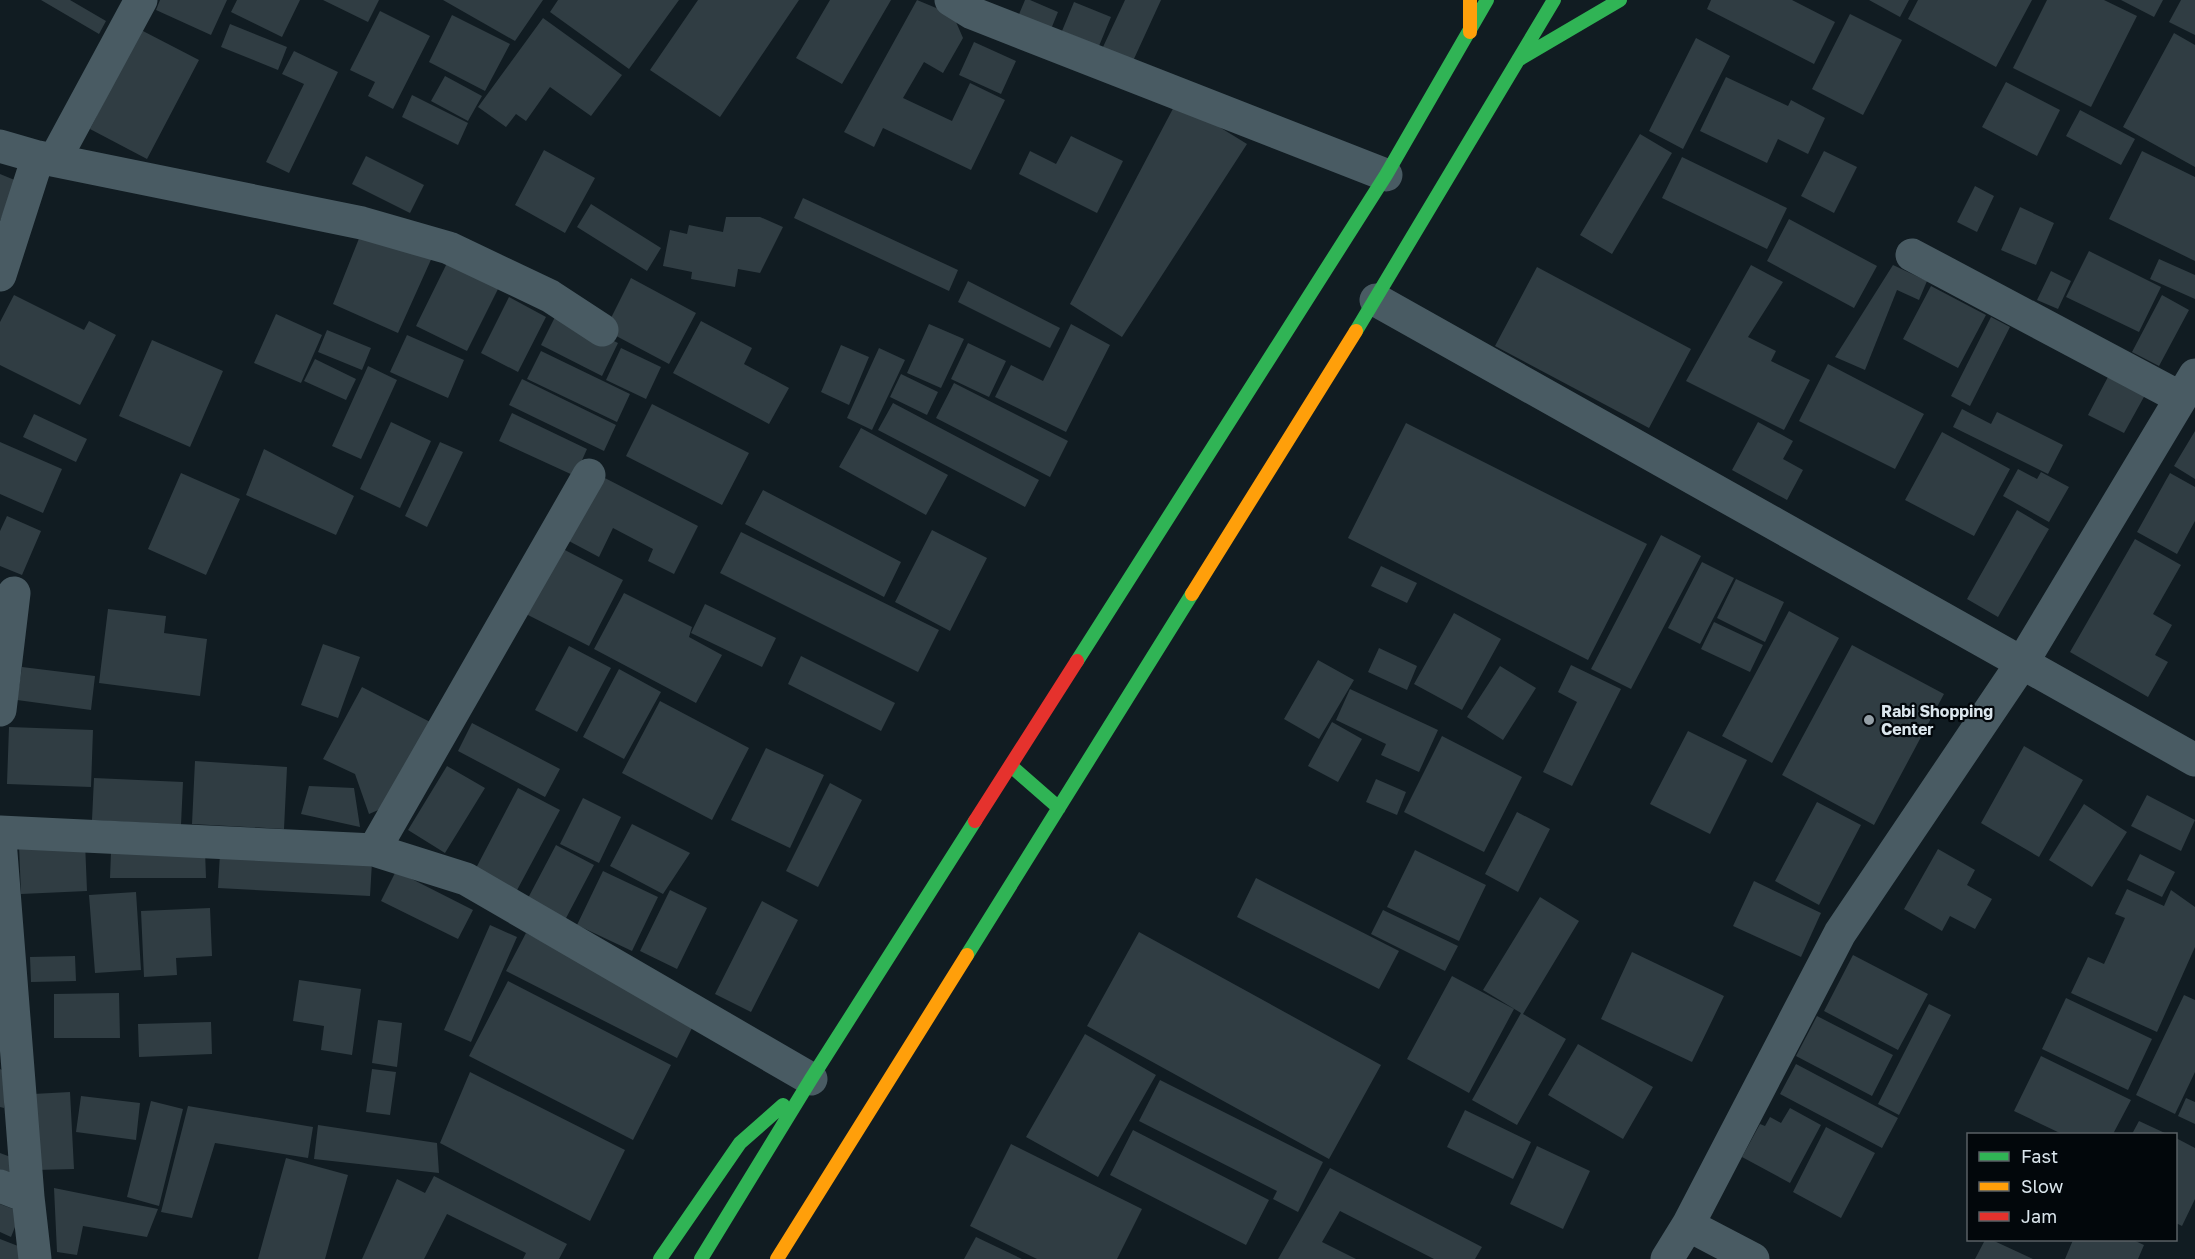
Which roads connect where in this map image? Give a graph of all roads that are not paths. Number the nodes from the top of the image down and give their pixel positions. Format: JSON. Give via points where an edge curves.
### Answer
{"nodes":[{"id":1,"x":141,"y":0,"type":"edge"},
{"id":2,"x":951,"y":0,"type":"edge"},
{"id":3,"x":1470,"y":0,"type":"edge"},
{"id":4,"x":1487,"y":0,"type":"edge"},
{"id":5,"x":1554,"y":0,"type":"edge"},
{"id":6,"x":1620,"y":0,"type":"edge"},
{"id":7,"x":1470,"y":32,"type":"junction"},
{"id":8,"x":1518,"y":60,"type":"junction"},
{"id":9,"x":0,"y":146,"type":"edge"},
{"id":10,"x":46,"y":158,"type":"junction"},
{"id":11,"x":1386,"y":175,"type":"junction"},
{"id":12,"x":1912,"y":255,"type":"dead end"},
{"id":13,"x":0,"y":275,"type":"edge"},
{"id":14,"x":1376,"y":300,"type":"junction"},
{"id":15,"x":603,"y":330,"type":"dead end"},
{"id":16,"x":2188,"y":387,"type":"edge"},
{"id":17,"x":589,"y":475,"type":"dead end"},
{"id":18,"x":14,"y":593,"type":"dead end"},
{"id":19,"x":2022,"y":663,"type":"junction"},
{"id":20,"x":0,"y":710,"type":"edge"},
{"id":21,"x":2195,"y":760,"type":"edge"},
{"id":22,"x":1011,"y":766,"type":"junction"},
{"id":23,"x":1059,"y":808,"type":"junction"},
{"id":24,"x":0,"y":832,"type":"edge"},
{"id":25,"x":0,"y":840,"type":"edge"},
{"id":26,"x":374,"y":849,"type":"junction"},
{"id":27,"x":811,"y":1079,"type":"junction"},
{"id":28,"x":14,"y":1191,"type":"edge"},
{"id":29,"x":1688,"y":1225,"type":"junction"},
{"id":30,"x":36,"y":1259,"type":"edge"},
{"id":31,"x":660,"y":1259,"type":"edge"},
{"id":32,"x":701,"y":1259,"type":"edge"},
{"id":33,"x":777,"y":1259,"type":"edge"},
{"id":34,"x":1667,"y":1259,"type":"edge"},
{"id":35,"x":1753,"y":1259,"type":"edge"}],
"edges":[{"from":1,"to":10,"type":"street"},
{"from":2,"to":11,"type":"street","via":[[972,13]]},
{"from":3,"to":7,"type":"main road"},
{"from":4,"to":7,"type":"main road"},
{"from":5,"to":8,"type":"main road"},
{"from":6,"to":8,"type":"main road"},
{"from":7,"to":11,"type":"main road"},
{"from":8,"to":14,"type":"main road"},
{"from":9,"to":10,"type":"street"},
{"from":10,"to":13,"type":"street"},
{"from":10,"to":15,"type":"street","via":[[362,223],[449,248],[550,296]]},
{"from":11,"to":22,"type":"main road"},
{"from":12,"to":16,"type":"street"},
{"from":14,"to":19,"type":"street"},
{"from":14,"to":23,"type":"main road"},
{"from":16,"to":19,"type":"street"},
{"from":17,"to":26,"type":"street"},
{"from":18,"to":20,"type":"street"},
{"from":19,"to":21,"type":"street"},
{"from":19,"to":29,"type":"street","via":[[1840,933]]},
{"from":22,"to":23,"type":"main road"},
{"from":22,"to":27,"type":"main road"},
{"from":23,"to":33,"type":"main road"},
{"from":24,"to":26,"type":"street"},
{"from":25,"to":28,"type":"street"},
{"from":26,"to":27,"type":"street","via":[[466,879]]},
{"from":27,"to":31,"type":"main road","via":[[740,1143]]},
{"from":27,"to":32,"type":"main road"},
{"from":28,"to":30,"type":"street"},
{"from":29,"to":34,"type":"street"},
{"from":29,"to":35,"type":"street"}]}
